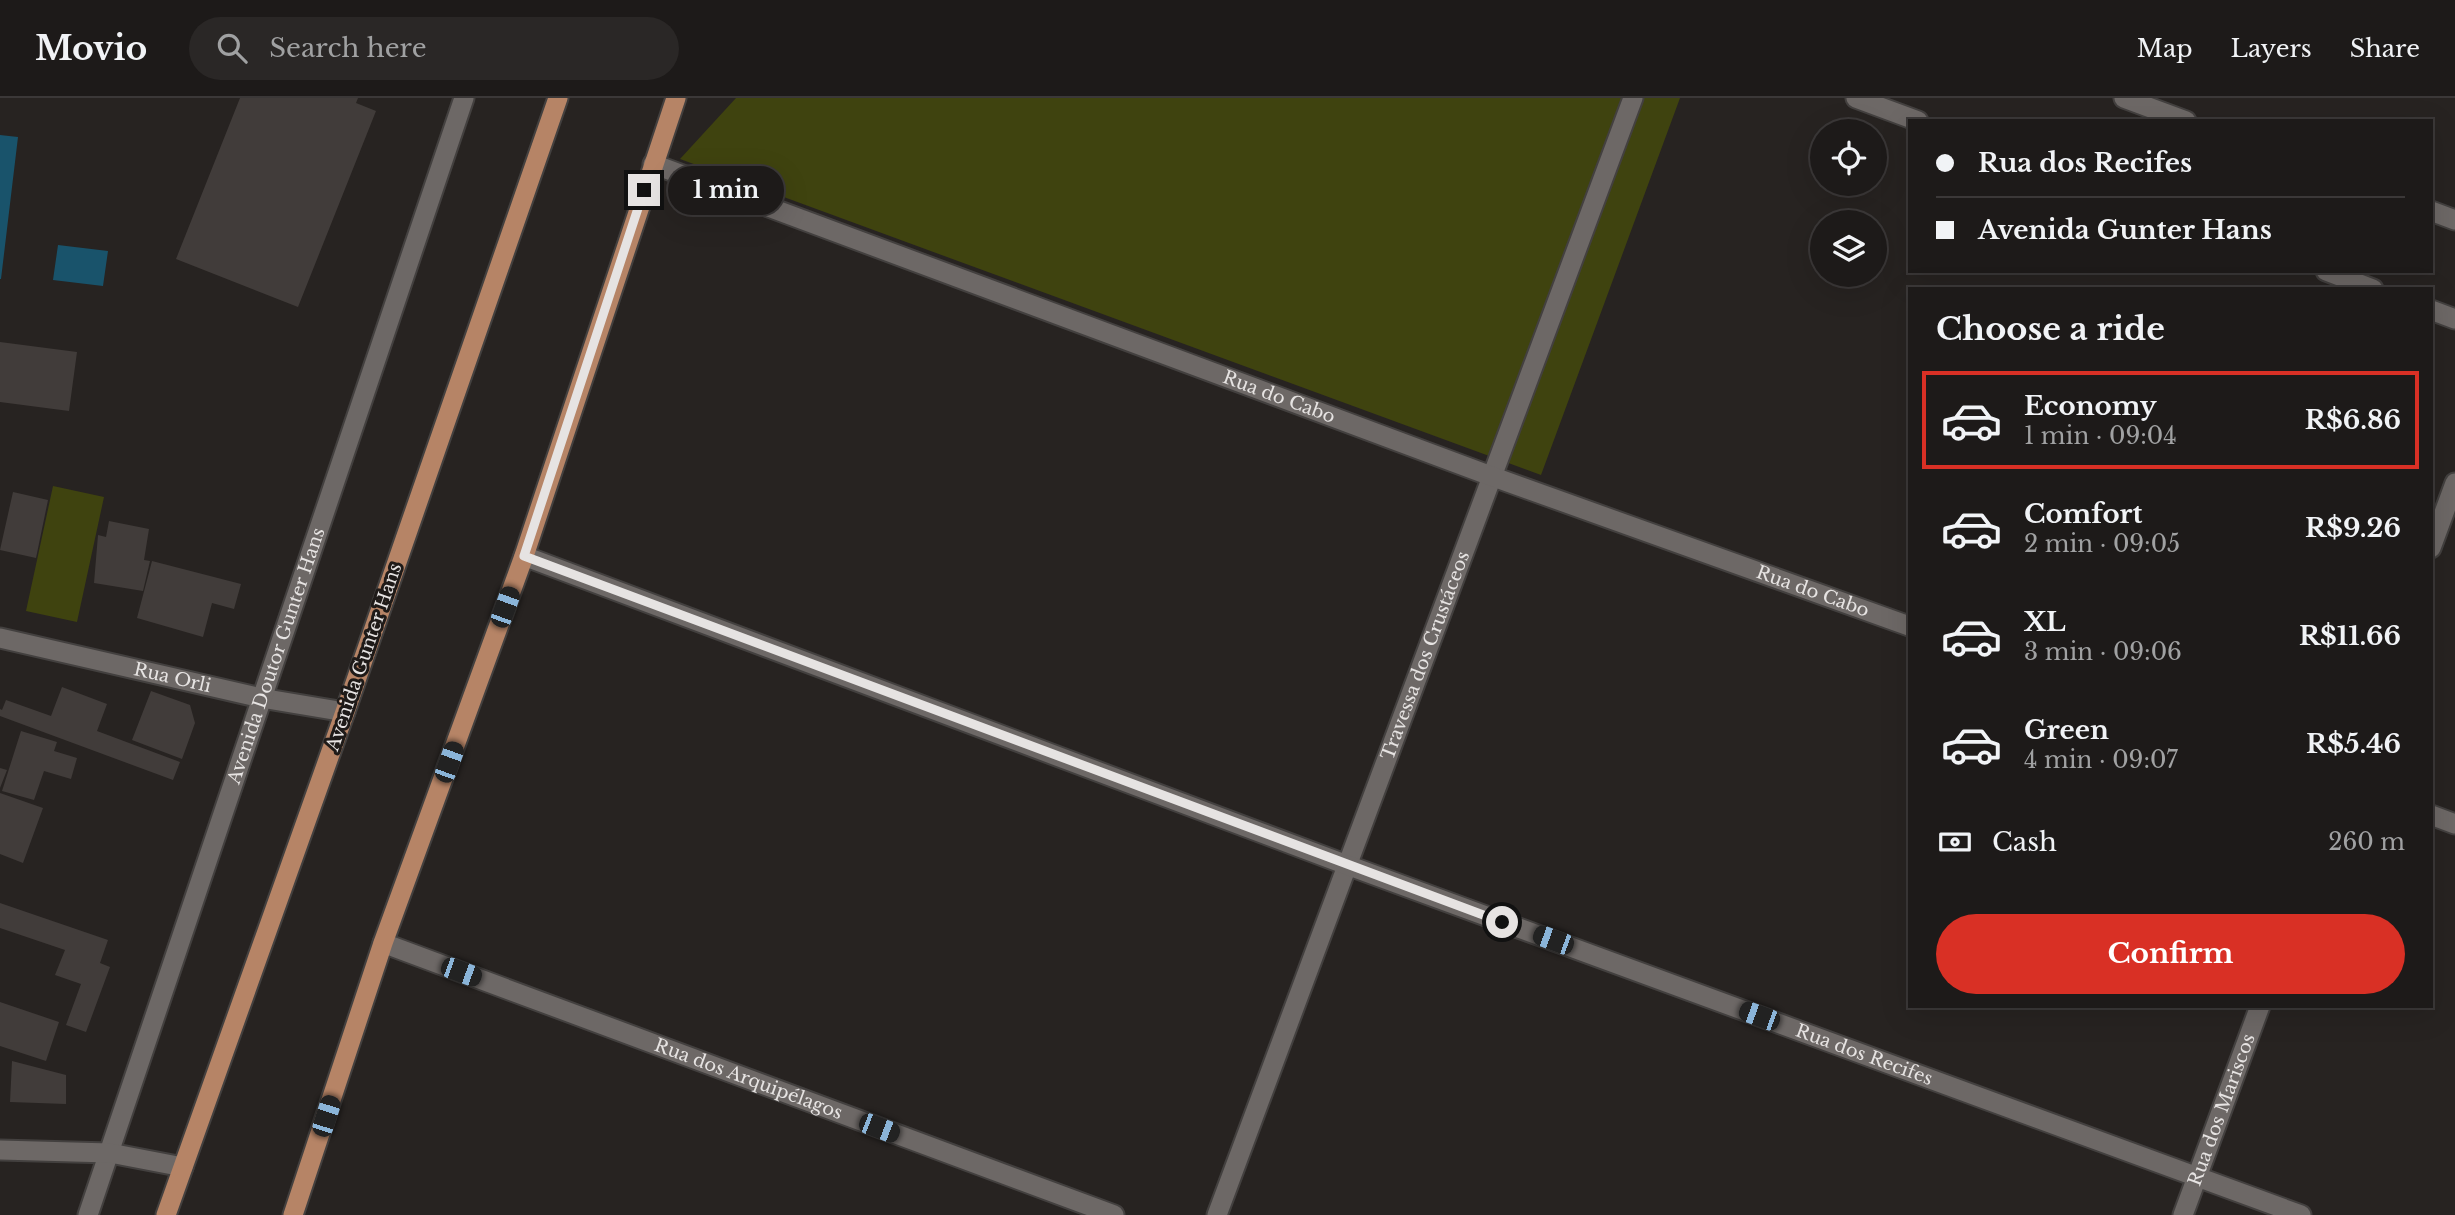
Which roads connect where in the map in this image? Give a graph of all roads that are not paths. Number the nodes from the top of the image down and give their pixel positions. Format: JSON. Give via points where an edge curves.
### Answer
{"nodes":[{"id":1,"x":464,"y":98,"type":"edge"},
{"id":2,"x":558,"y":98,"type":"edge"},
{"id":3,"x":676,"y":98,"type":"edge"},
{"id":4,"x":1633,"y":98,"type":"edge"},
{"id":5,"x":1856,"y":98,"type":"edge"},
{"id":6,"x":2124,"y":98,"type":"edge"},
{"id":7,"x":1912,"y":119,"type":"edge"},
{"id":8,"x":2181,"y":119,"type":"edge"},
{"id":9,"x":653,"y":164,"type":"junction"},
{"id":10,"x":2433,"y":212,"type":"edge"},
{"id":11,"x":2455,"y":220,"type":"edge"},
{"id":12,"x":2331,"y":273,"type":"edge"},
{"id":13,"x":2368,"y":287,"type":"edge"},
{"id":14,"x":2433,"y":311,"type":"edge"},
{"id":15,"x":2455,"y":319,"type":"edge"},
{"id":16,"x":1491,"y":476,"type":"junction"},
{"id":17,"x":2455,"y":483,"type":"edge"},
{"id":18,"x":2433,"y":543,"type":"edge"},
{"id":19,"x":524,"y":556,"type":"junction"},
{"id":20,"x":1908,"y":626,"type":"edge"},
{"id":21,"x":0,"y":638,"type":"edge"},
{"id":22,"x":261,"y":698,"type":"junction"},
{"id":23,"x":345,"y":712,"type":"junction"},
{"id":24,"x":2433,"y":816,"type":"edge"},
{"id":25,"x":2455,"y":824,"type":"edge"},
{"id":26,"x":1348,"y":865,"type":"junction"},
{"id":27,"x":383,"y":943,"type":"junction"},
{"id":28,"x":2259,"y":1008,"type":"edge"},
{"id":29,"x":0,"y":1150,"type":"edge"},
{"id":30,"x":110,"y":1153,"type":"junction"},
{"id":31,"x":183,"y":1167,"type":"junction"},
{"id":32,"x":2197,"y":1177,"type":"junction"},
{"id":33,"x":88,"y":1215,"type":"edge"},
{"id":34,"x":166,"y":1215,"type":"edge"},
{"id":35,"x":293,"y":1215,"type":"edge"},
{"id":36,"x":1114,"y":1215,"type":"edge"},
{"id":37,"x":1217,"y":1215,"type":"edge"},
{"id":38,"x":2183,"y":1215,"type":"edge"},
{"id":39,"x":2301,"y":1215,"type":"edge"}],
"edges":[{"from":1,"to":22,"type":"street","name":"Avenida Doutor Gunter Hans"},
{"from":2,"to":23,"type":"main road","name":"Avenida Gunter Hans"},
{"from":3,"to":9,"type":"main road"},
{"from":4,"to":16,"type":"street","name":"Travessa dos Crustáceos"},
{"from":5,"to":7,"type":"street"},
{"from":6,"to":8,"type":"street"},
{"from":9,"to":16,"type":"street","name":"Rua do Cabo"},
{"from":9,"to":19,"type":"main road"},
{"from":10,"to":11,"type":"street"},
{"from":12,"to":13,"type":"street"},
{"from":14,"to":15,"type":"street"},
{"from":16,"to":20,"type":"street","name":"Rua do Cabo"},
{"from":16,"to":26,"type":"street","name":"Travessa dos Crustáceos"},
{"from":17,"to":18,"type":"street"},
{"from":19,"to":26,"type":"street","name":"Rua dos Recifes"},
{"from":19,"to":27,"type":"main road"},
{"from":21,"to":22,"type":"street","name":"Rua Orli"},
{"from":22,"to":23,"type":"street","name":"Rua Orli"},
{"from":22,"to":30,"type":"street","name":"Avenida Doutor Gunter Hans"},
{"from":23,"to":31,"type":"main road","name":"Avenida Gunter Hans"},
{"from":24,"to":25,"type":"street"},
{"from":26,"to":32,"type":"street","name":"Rua dos Recifes"},
{"from":26,"to":37,"type":"street","name":"Travessa dos Crustáceos"},
{"from":27,"to":35,"type":"main road"},
{"from":27,"to":36,"type":"street","name":"Rua dos Arquipélagos"},
{"from":28,"to":32,"type":"street","name":"Rua dos Mariscos"},
{"from":29,"to":30,"type":"street"},
{"from":30,"to":31,"type":"street"},
{"from":30,"to":33,"type":"street","name":"Avenida Doutor Gunter Hans"},
{"from":31,"to":34,"type":"main road","name":"Avenida Gunter Hans"},
{"from":32,"to":38,"type":"street","name":"Rua dos Mariscos"},
{"from":32,"to":39,"type":"street","name":"Rua dos Recifes"}]}
